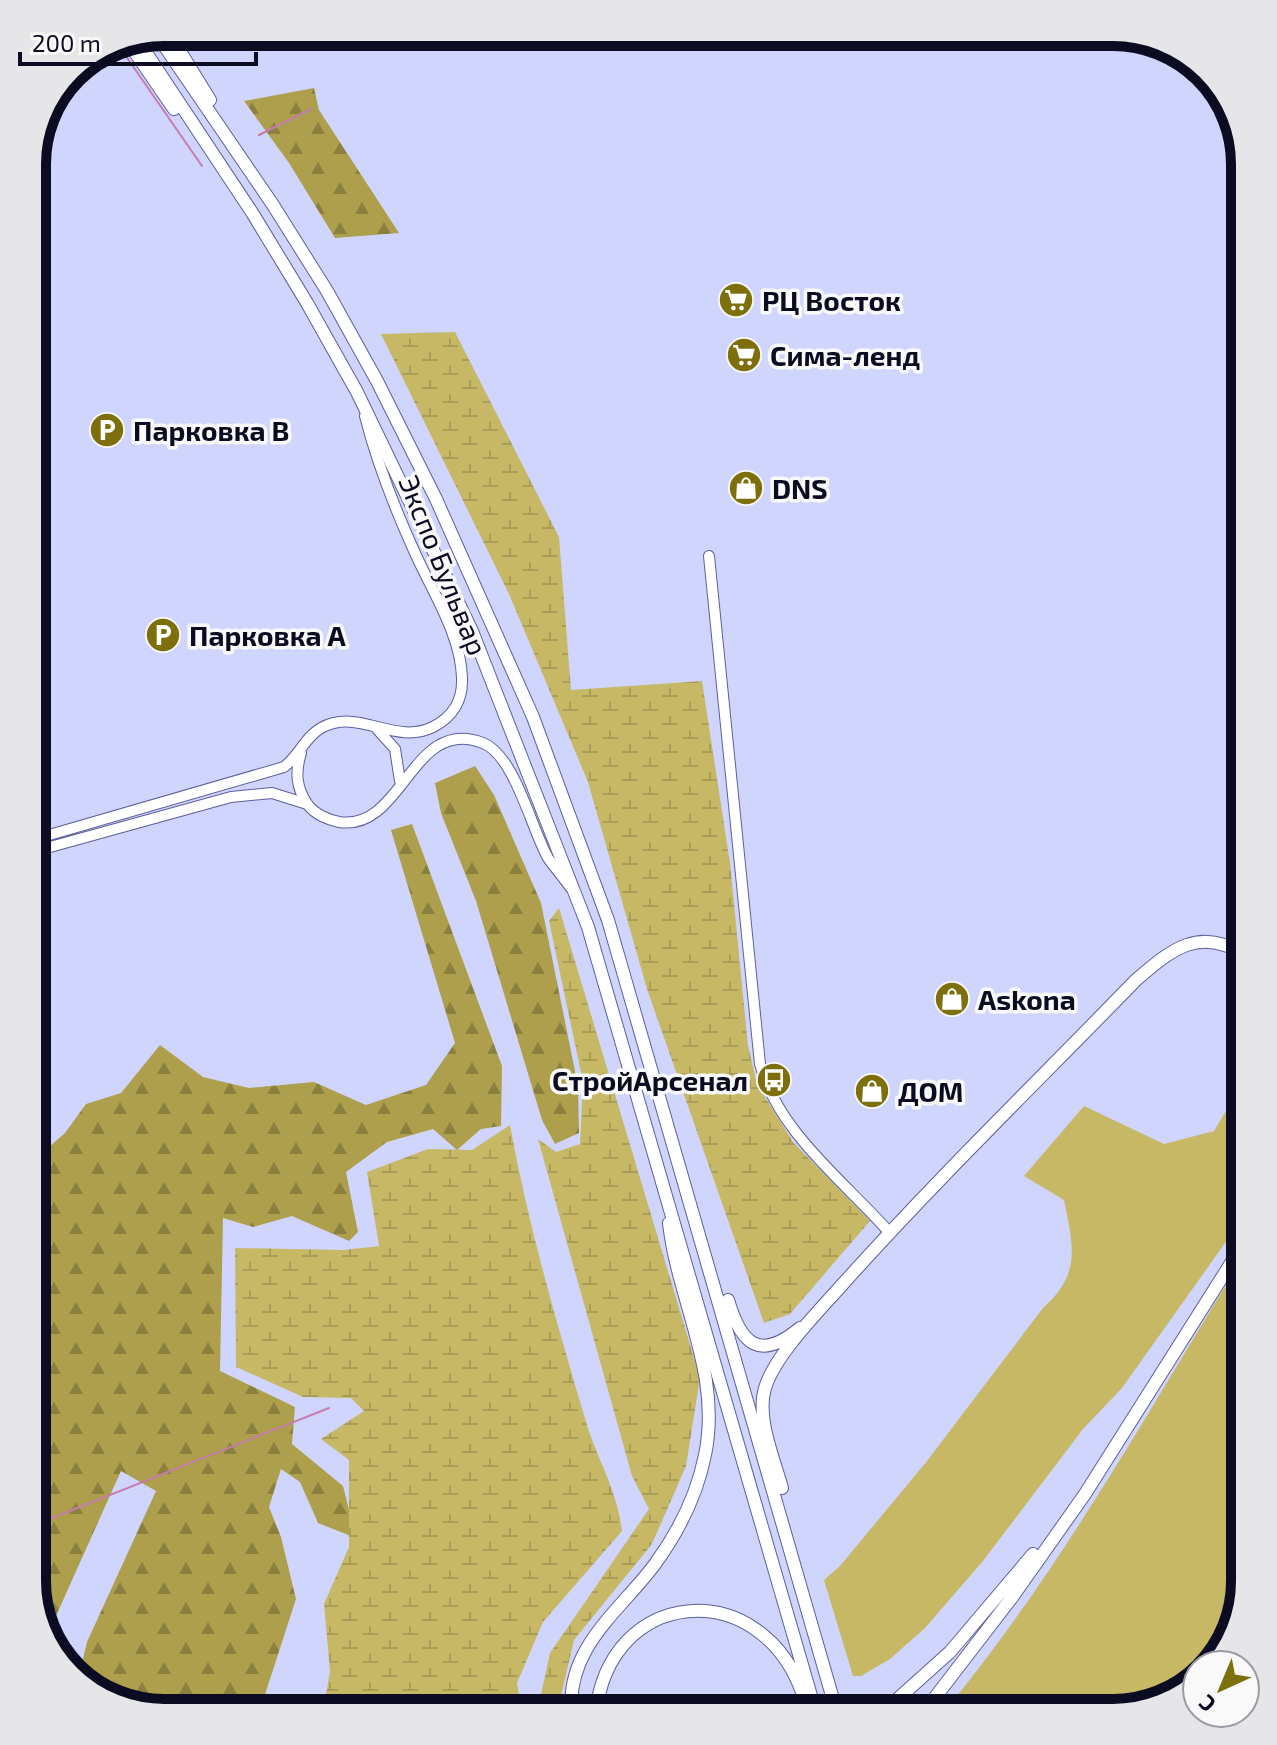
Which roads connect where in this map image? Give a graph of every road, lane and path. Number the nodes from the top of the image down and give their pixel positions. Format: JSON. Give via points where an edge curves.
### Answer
{"nodes":[{"id":1,"x":165,"y":46,"type":"edge"},
{"id":2,"x":177,"y":46,"type":"edge"},
{"id":3,"x":143,"y":48,"type":"edge"},
{"id":4,"x":134,"y":50,"type":"edge"},
{"id":5,"x":225,"y":132,"type":"junction"},
{"id":6,"x":206,"y":143,"type":"junction"},
{"id":7,"x":361,"y":402,"type":"junction"},
{"id":8,"x":709,"y":556,"type":"dead end"},
{"id":9,"x":377,"y":728,"type":"junction"},
{"id":10,"x":305,"y":744,"type":"junction"},
{"id":11,"x":399,"y":783,"type":"junction"},
{"id":12,"x":308,"y":805,"type":"junction"},
{"id":13,"x":46,"y":836,"type":"edge"},
{"id":14,"x":46,"y":848,"type":"edge"},
{"id":15,"x":578,"y":900,"type":"junction"},
{"id":16,"x":1231,"y":946,"type":"edge"},
{"id":17,"x":683,"y":1172,"type":"junction"},
{"id":18,"x":665,"y":1188,"type":"junction"},
{"id":19,"x":889,"y":1232,"type":"junction"},
{"id":20,"x":1231,"y":1263,"type":"edge"},
{"id":21,"x":815,"y":1316,"type":"junction"},
{"id":22,"x":1118,"y":1439,"type":"junction"},
{"id":23,"x":801,"y":1582,"type":"junction"},
{"id":24,"x":573,"y":1699,"type":"edge"},
{"id":25,"x":599,"y":1699,"type":"edge"},
{"id":26,"x":806,"y":1699,"type":"edge"},
{"id":27,"x":809,"y":1699,"type":"edge"},
{"id":28,"x":833,"y":1699,"type":"edge"},
{"id":29,"x":899,"y":1699,"type":"edge"},
{"id":30,"x":934,"y":1699,"type":"edge"}],
"edges":[{"from":1,"to":5,"type":"main road"},
{"from":2,"to":5,"type":"main road"},
{"from":3,"to":6,"type":"main road"},
{"from":4,"to":6,"type":"main road","via":[[173,108]]},
{"from":5,"to":17,"type":"main road","via":[[327,291],[377,381],[495,627],[608,920]]},
{"from":6,"to":7,"type":"main road","via":[[299,290]]},
{"from":7,"to":9,"type":"street","name":"Экспо Бульвар","via":[[391,499],[454,640],[463,675],[456,707],[432,728],[407,733]]},
{"from":7,"to":15,"type":"main road","via":[[464,612]]},
{"from":8,"to":19,"type":"street","via":[[760,1064],[770,1094],[796,1132]]},
{"from":9,"to":10,"type":"street","name":"Экспо Бульвар","via":[[341,721],[322,728]]},
{"from":9,"to":11,"type":"street","via":[[395,749]]},
{"from":10,"to":12,"type":"street","via":[[297,775]]},
{"from":10,"to":13,"type":"street","name":"Экспо Бульвар","via":[[277,770]]},
{"from":11,"to":12,"type":"street","via":[[384,807],[354,823],[328,819]]},
{"from":11,"to":15,"type":"street","via":[[447,742],[466,739],[488,746],[509,770],[549,858]]},
{"from":12,"to":14,"type":"street","via":[[272,793],[231,797]]},
{"from":15,"to":18,"type":"main road"},
{"from":16,"to":19,"type":"main road","via":[[1211,940],[1164,956]]},
{"from":17,"to":21,"type":"main road","via":[[700,1208],[736,1324],[747,1340],[758,1347],[773,1345]]},
{"from":17,"to":23,"type":"main road"},
{"from":18,"to":24,"type":"main road","via":[[671,1245],[707,1379],[706,1454],[692,1500],[670,1542],[584,1651]]},
{"from":18,"to":27,"type":"main road"},
{"from":19,"to":21,"type":"main road"},
{"from":20,"to":22,"type":"main road"},
{"from":21,"to":23,"type":"main road","via":[[774,1368],[763,1400]]},
{"from":22,"to":29,"type":"main road","via":[[982,1617]]},
{"from":22,"to":30,"type":"main road","via":[[1013,1596]]},
{"from":23,"to":28,"type":"main road"},
{"from":25,"to":26,"type":"main road","via":[[604,1677],[624,1645],[664,1617],[695,1611],[729,1615],[766,1635],[789,1664]]}]}
